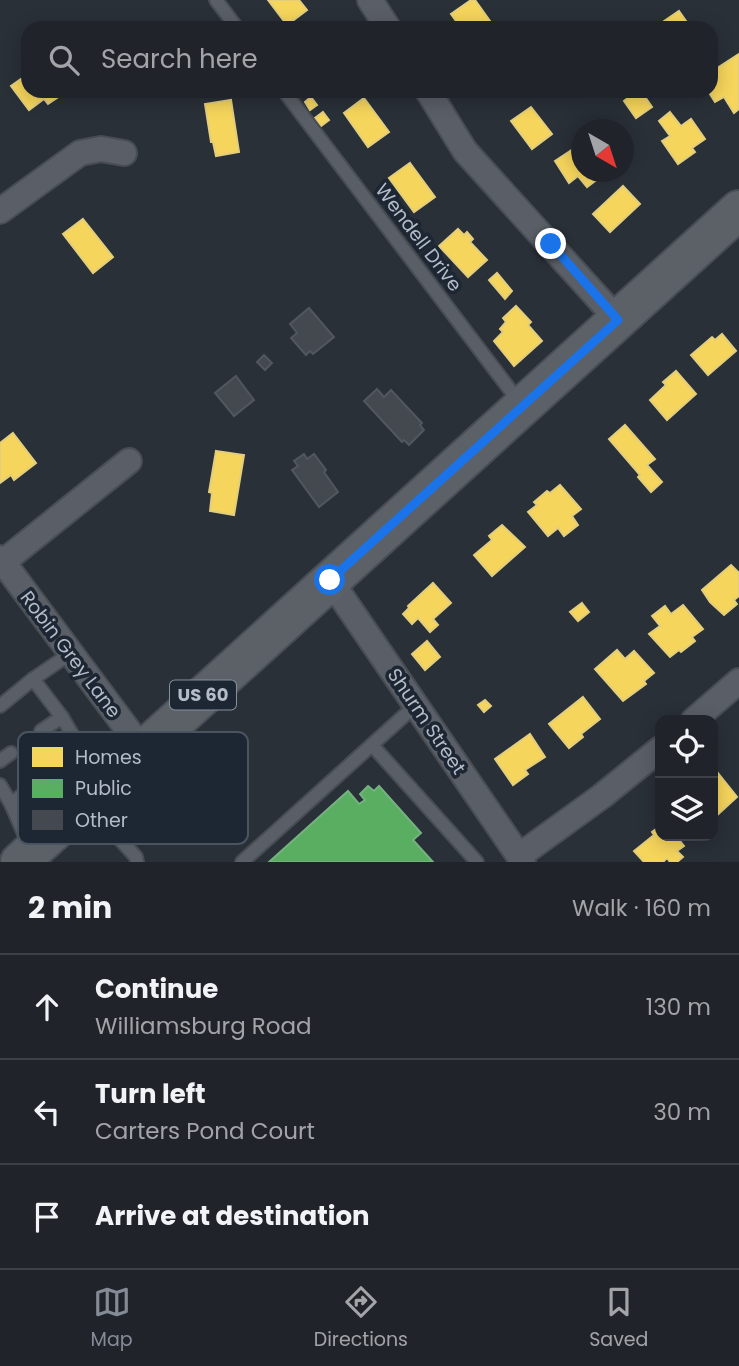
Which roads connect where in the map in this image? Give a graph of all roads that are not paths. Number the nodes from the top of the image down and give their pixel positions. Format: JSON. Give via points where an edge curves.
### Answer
{"nodes":[{"id":1,"x":216,"y":0,"type":"edge"},
{"id":2,"x":370,"y":0,"type":"edge"},
{"id":3,"x":232,"y":21,"type":"edge"},
{"id":4,"x":384,"y":21,"type":"edge"},
{"id":5,"x":289,"y":98,"type":"edge"},
{"id":6,"x":432,"y":98,"type":"edge"},
{"id":7,"x":124,"y":153,"type":"dead end"},
{"id":8,"x":739,"y":210,"type":"edge"},
{"id":9,"x":0,"y":211,"type":"edge"},
{"id":10,"x":618,"y":320,"type":"junction"},
{"id":11,"x":523,"y":406,"type":"junction"},
{"id":12,"x":129,"y":461,"type":"dead end"},
{"id":13,"x":1,"y":560,"type":"edge"},
{"id":14,"x":330,"y":580,"type":"junction"},
{"id":15,"x":71,"y":653,"type":"junction"},
{"id":16,"x":33,"y":679,"type":"junction"},
{"id":17,"x":739,"y":681,"type":"edge"},
{"id":18,"x":416,"y":705,"type":"junction"},
{"id":19,"x":0,"y":706,"type":"edge"},
{"id":20,"x":700,"y":715,"type":"edge"},
{"id":21,"x":62,"y":717,"type":"junction"},
{"id":22,"x":41,"y":731,"type":"dead end"},
{"id":23,"x":71,"y":732,"type":"edge"},
{"id":24,"x":130,"y":732,"type":"edge"},
{"id":25,"x":163,"y":732,"type":"edge"},
{"id":26,"x":372,"y":745,"type":"junction"},
{"id":27,"x":11,"y":753,"type":"dead end"},
{"id":28,"x":655,"y":753,"type":"edge"},
{"id":29,"x":0,"y":761,"type":"edge"},
{"id":30,"x":0,"y":785,"type":"edge"},
{"id":31,"x":18,"y":798,"type":"edge"},
{"id":32,"x":11,"y":804,"type":"junction"},
{"id":33,"x":18,"y":829,"type":"edge"},
{"id":34,"x":40,"y":844,"type":"edge"},
{"id":35,"x":124,"y":844,"type":"edge"},
{"id":36,"x":26,"y":857,"type":"edge"},
{"id":37,"x":521,"y":859,"type":"edge"},
{"id":38,"x":137,"y":862,"type":"edge"},
{"id":39,"x":242,"y":862,"type":"edge"},
{"id":40,"x":477,"y":862,"type":"edge"}],
"edges":[{"from":1,"to":3,"type":"lane"},
{"from":2,"to":4,"type":"street"},
{"from":5,"to":11,"type":"lane","name":"Wendell Drive"},
{"from":6,"to":10,"type":"street","via":[[465,151]]},
{"from":7,"to":9,"type":"street","via":[[101,149],[80,153]]},
{"from":8,"to":10,"type":"main road","number":"US 60"},
{"from":10,"to":11,"type":"main road","number":"US 60"},
{"from":11,"to":14,"type":"main road","number":"US 60"},
{"from":12,"to":13,"type":"street"},
{"from":13,"to":15,"type":"street","name":"Robin Grey Lane"},
{"from":14,"to":18,"type":"street","name":"Shurm Street"},
{"from":14,"to":25,"type":"main road","number":"US 60"},
{"from":15,"to":16,"type":"lane"},
{"from":15,"to":24,"type":"street","name":"Robin Grey Lane"},
{"from":16,"to":19,"type":"lane"},
{"from":16,"to":21,"type":"lane"},
{"from":17,"to":20,"type":"street"},
{"from":18,"to":26,"type":"lane"},
{"from":18,"to":37,"type":"street","name":"Shurm Street"},
{"from":21,"to":22,"type":"lane"},
{"from":21,"to":23,"type":"lane"},
{"from":26,"to":39,"type":"lane"},
{"from":26,"to":40,"type":"lane"},
{"from":27,"to":29,"type":"lane"},
{"from":28,"to":37,"type":"street"},
{"from":30,"to":32,"type":"lane"},
{"from":31,"to":32,"type":"lane"},
{"from":32,"to":33,"type":"lane"},
{"from":34,"to":36,"type":"main road","number":"US 60"},
{"from":35,"to":38,"type":"lane"}]}
